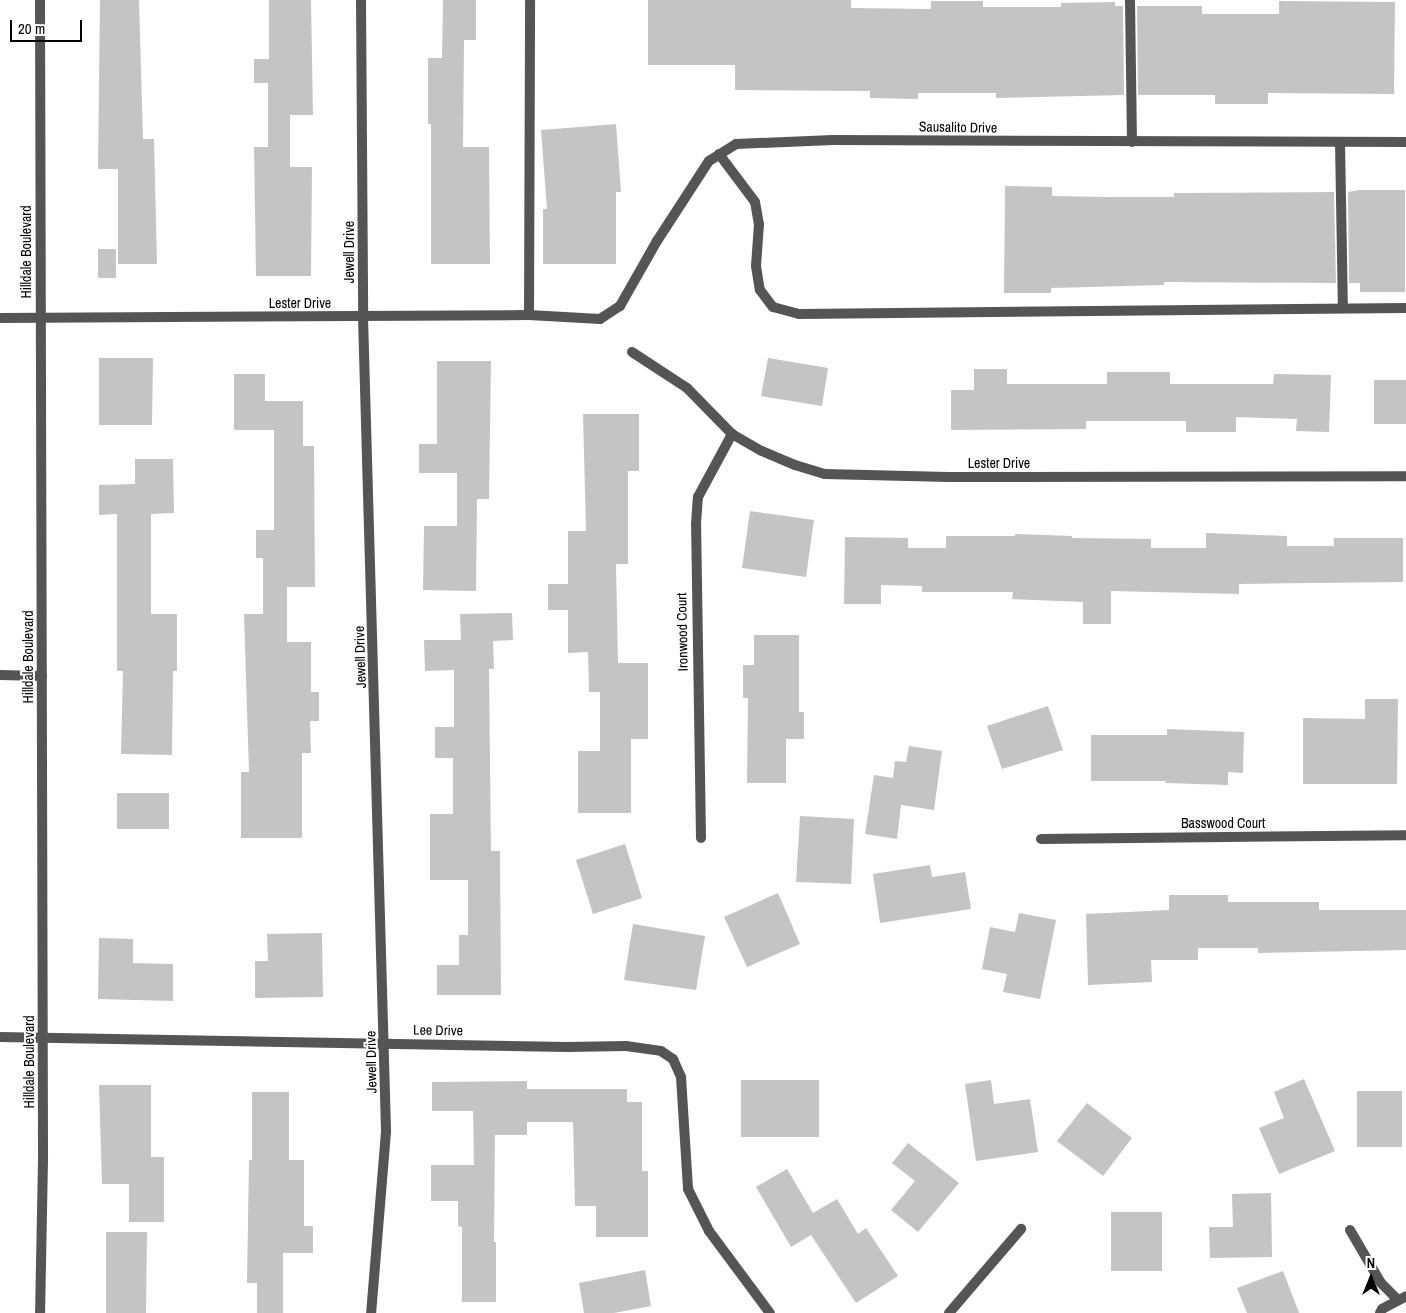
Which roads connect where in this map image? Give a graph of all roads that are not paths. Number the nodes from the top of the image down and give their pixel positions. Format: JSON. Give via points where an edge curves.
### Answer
{"nodes":[{"id":1,"x":40,"y":0,"type":"edge"},
{"id":2,"x":361,"y":0,"type":"edge"},
{"id":3,"x":530,"y":0,"type":"edge"},
{"id":4,"x":1130,"y":0,"type":"edge"},
{"id":5,"x":1132,"y":142,"type":"junction"},
{"id":6,"x":1340,"y":142,"type":"junction"},
{"id":7,"x":1406,"y":142,"type":"edge"},
{"id":8,"x":719,"y":154,"type":"junction"},
{"id":9,"x":1343,"y":308,"type":"junction"},
{"id":10,"x":1406,"y":308,"type":"edge"},
{"id":11,"x":529,"y":314,"type":"junction"},
{"id":12,"x":363,"y":316,"type":"junction"},
{"id":13,"x":39,"y":317,"type":"junction"},
{"id":14,"x":0,"y":318,"type":"edge"},
{"id":15,"x":600,"y":319,"type":"joint"},
{"id":16,"x":632,"y":352,"type":"dead end"},
{"id":17,"x":732,"y":434,"type":"junction"},
{"id":18,"x":1406,"y":476,"type":"edge"},
{"id":19,"x":0,"y":675,"type":"edge"},
{"id":20,"x":42,"y":676,"type":"junction"},
{"id":21,"x":1406,"y":836,"type":"edge"},
{"id":22,"x":701,"y":838,"type":"dead end"},
{"id":23,"x":1041,"y":839,"type":"dead end"},
{"id":24,"x":0,"y":1037,"type":"edge"},
{"id":25,"x":43,"y":1038,"type":"junction"},
{"id":26,"x":385,"y":1043,"type":"junction"},
{"id":27,"x":1021,"y":1229,"type":"dead end"},
{"id":28,"x":1350,"y":1230,"type":"dead end"},
{"id":29,"x":1402,"y":1298,"type":"edge"},
{"id":30,"x":40,"y":1313,"type":"edge"},
{"id":31,"x":370,"y":1313,"type":"edge"},
{"id":32,"x":770,"y":1313,"type":"edge"},
{"id":33,"x":949,"y":1313,"type":"edge"},
{"id":34,"x":1380,"y":1313,"type":"edge"}],
"edges":[{"from":1,"to":13,"type":"street","name":"Hilldale Boulevard"},
{"from":2,"to":12,"type":"street","name":"Jewell Drive"},
{"from":3,"to":11,"type":"street"},
{"from":4,"to":5,"type":"street"},
{"from":5,"to":6,"type":"street","name":"Sausalito Drive"},
{"from":5,"to":8,"type":"street","name":"Sausalito Drive","via":[[833,140],[736,144]]},
{"from":6,"to":7,"type":"street","name":"Sausalito Drive"},
{"from":6,"to":9,"type":"street"},
{"from":8,"to":9,"type":"street","via":[[755,202],[759,224],[756,266],[760,290],[773,307],[798,314]]},
{"from":8,"to":15,"type":"street","name":"Sausalito Drive","via":[[696,180],[620,306]]},
{"from":9,"to":10,"type":"street"},
{"from":11,"to":12,"type":"street","name":"Lester Drive"},
{"from":11,"to":15,"type":"street","name":"Lester Drive"},
{"from":12,"to":13,"type":"street","name":"Lester Drive"},
{"from":12,"to":26,"type":"street","name":"Jewell Drive"},
{"from":13,"to":14,"type":"street","name":"Lester Drive"},
{"from":13,"to":20,"type":"street","name":"Hilldale Boulevard"},
{"from":16,"to":17,"type":"street","name":"Lester Drive","via":[[687,388]]},
{"from":17,"to":18,"type":"street","name":"Lester Drive","via":[[787,461],[825,474],[949,477]]},
{"from":17,"to":22,"type":"street","name":"Ironwood Court","via":[[698,497]]},
{"from":19,"to":20,"type":"street"},
{"from":20,"to":25,"type":"street","name":"Hilldale Boulevard"},
{"from":21,"to":23,"type":"street","name":"Basswood Court"},
{"from":24,"to":25,"type":"street","name":"Lee Drive"},
{"from":25,"to":26,"type":"street","name":"Lee Drive"},
{"from":25,"to":30,"type":"street","name":"Hilldale Boulevard"},
{"from":26,"to":31,"type":"street","name":"Jewell Drive","via":[[386,1132]]},
{"from":26,"to":32,"type":"street","name":"Lee Drive","via":[[626,1046],[661,1051],[673,1059],[681,1077],[688,1189],[710,1231]]},
{"from":27,"to":33,"type":"street"},
{"from":28,"to":29,"type":"street","via":[[1381,1284]]},
{"from":29,"to":34,"type":"street"}]}
